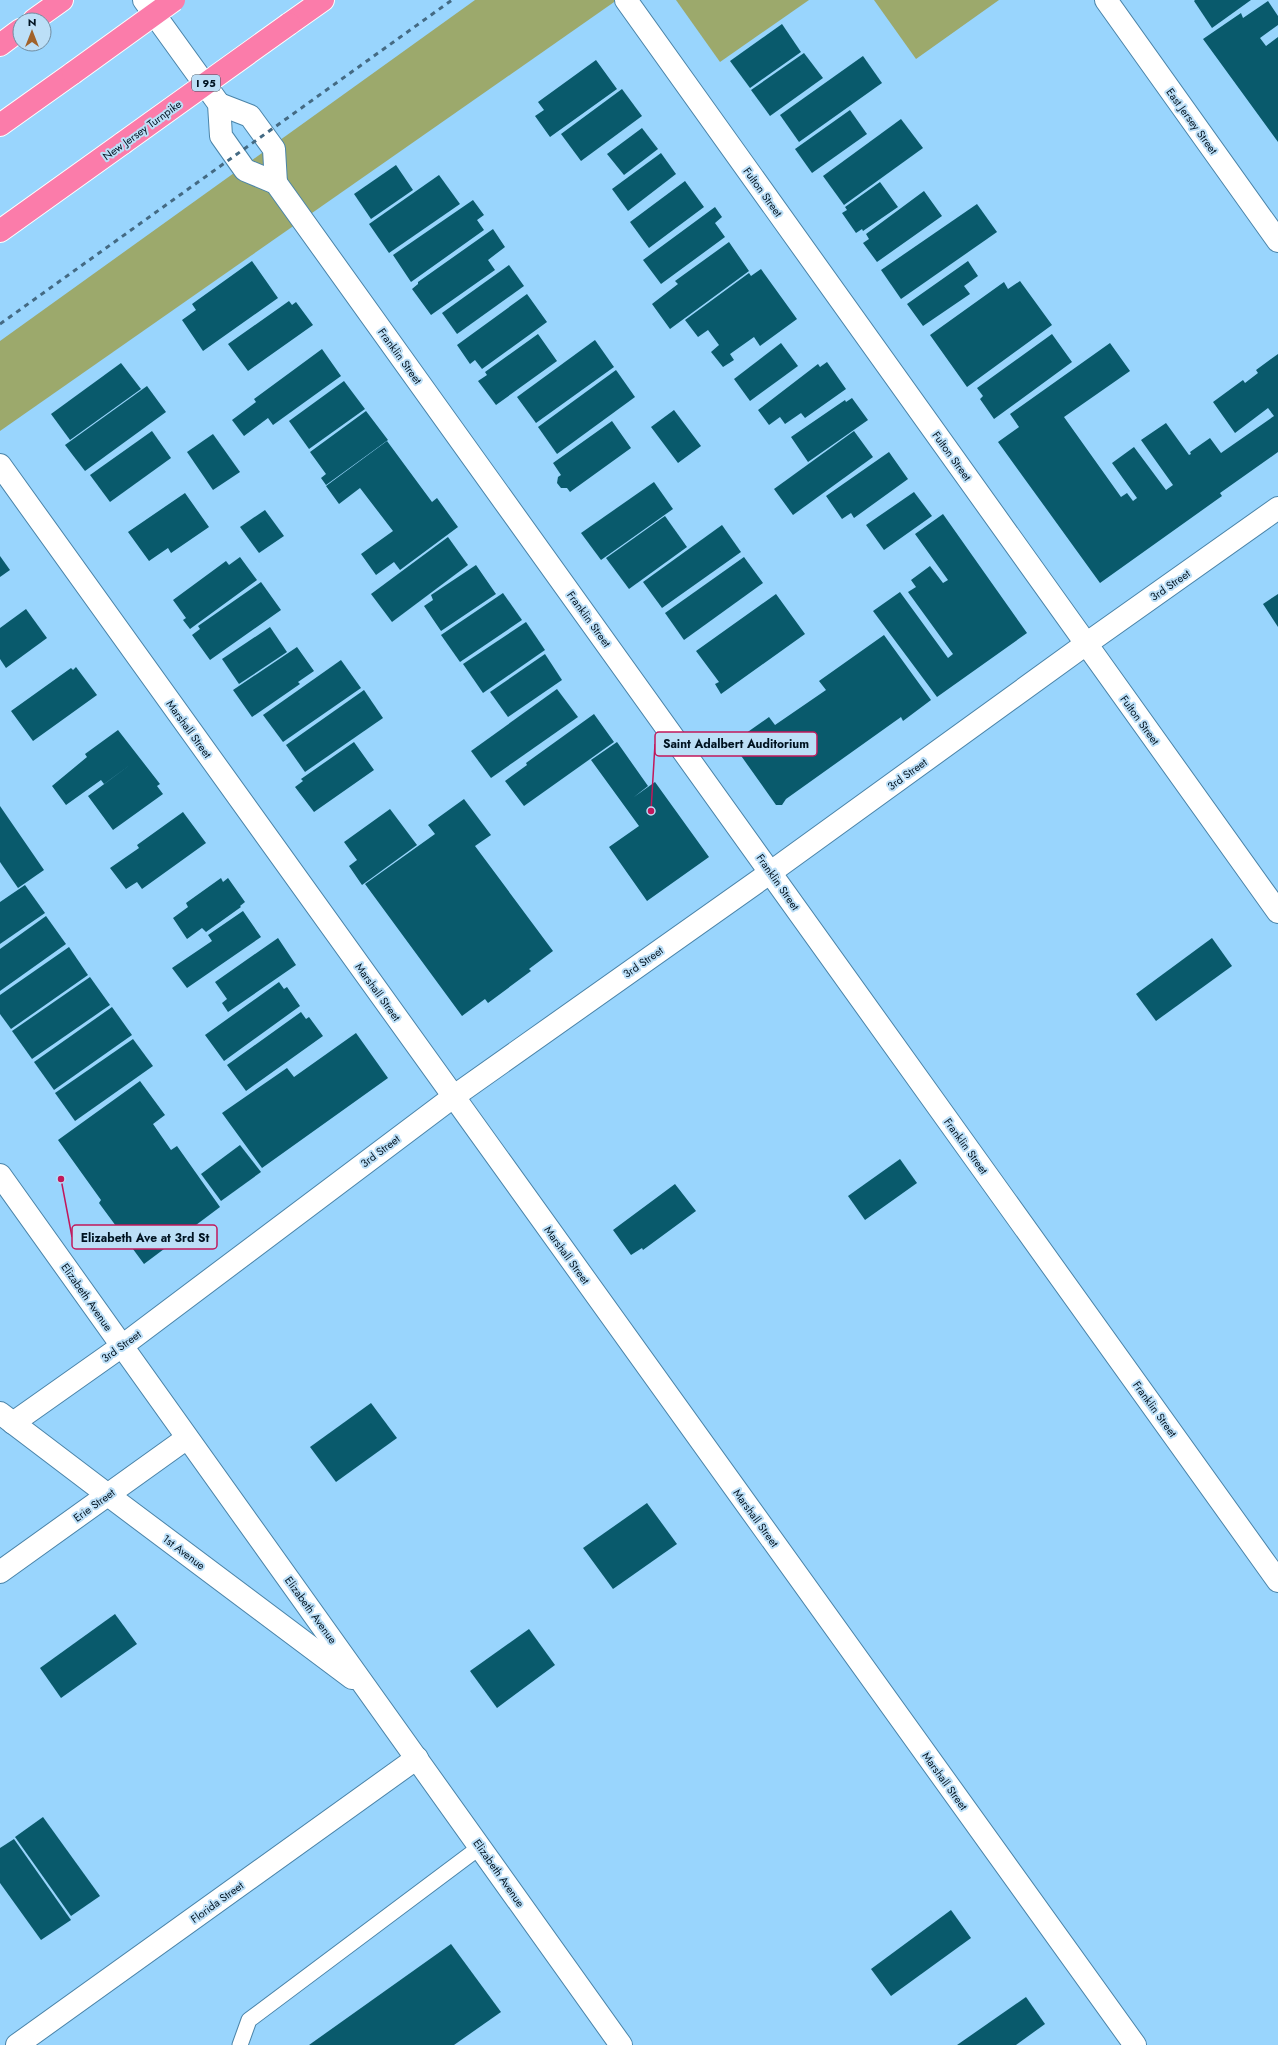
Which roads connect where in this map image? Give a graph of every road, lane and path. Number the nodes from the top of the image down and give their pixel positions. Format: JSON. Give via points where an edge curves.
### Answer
{"nodes":[{"id":1,"x":62,"y":0,"type":"edge"},
{"id":2,"x":144,"y":0,"type":"edge"},
{"id":3,"x":174,"y":0,"type":"edge"},
{"id":4,"x":323,"y":0,"type":"edge"},
{"id":5,"x":626,"y":0,"type":"edge"},
{"id":6,"x":1106,"y":0,"type":"edge"},
{"id":7,"x":45,"y":12,"type":"edge"},
{"id":8,"x":12,"y":36,"type":"edge"},
{"id":9,"x":0,"y":44,"type":"edge"},
{"id":10,"x":219,"y":104,"type":"junction"},
{"id":11,"x":0,"y":125,"type":"edge"},
{"id":12,"x":276,"y":183,"type":"junction"},
{"id":13,"x":0,"y":231,"type":"edge"},
{"id":14,"x":1277,"y":238,"type":"edge"},
{"id":15,"x":0,"y":465,"type":"edge"},
{"id":16,"x":1278,"y":508,"type":"edge"},
{"id":17,"x":1086,"y":644,"type":"junction"},
{"id":18,"x":771,"y":872,"type":"junction"},
{"id":19,"x":1278,"y":912,"type":"edge"},
{"id":20,"x":453,"y":1096,"type":"junction"},
{"id":21,"x":0,"y":1175,"type":"edge"},
{"id":22,"x":122,"y":1346,"type":"junction"},
{"id":23,"x":7,"y":1418,"type":"edge"},
{"id":24,"x":187,"y":1438,"type":"junction"},
{"id":25,"x":108,"y":1495,"type":"junction"},
{"id":26,"x":0,"y":1572,"type":"edge"},
{"id":27,"x":1278,"y":1582,"type":"edge"},
{"id":28,"x":368,"y":1691,"type":"junction"},
{"id":29,"x":417,"y":1758,"type":"junction"},
{"id":30,"x":480,"y":1847,"type":"junction"},
{"id":31,"x":17,"y":2045,"type":"edge"},
{"id":32,"x":240,"y":2045,"type":"edge"},
{"id":33,"x":621,"y":2045,"type":"edge"},
{"id":34,"x":1135,"y":2045,"type":"edge"}],
"edges":[{"from":1,"to":7,"type":"highway"},
{"from":2,"to":10,"type":"street"},
{"from":3,"to":11,"type":"highway","bridge":true},
{"from":4,"to":13,"type":"highway","name":"New Jersey Turnpike","number":"I 95","bridge":true},
{"from":5,"to":17,"type":"street","name":"Fulton Street"},
{"from":6,"to":14,"type":"street","name":"East Jersey Street"},
{"from":8,"to":9,"type":"highway"},
{"from":10,"to":12,"type":"street","via":[[221,136],[245,170]]},
{"from":10,"to":12,"type":"street","via":[[250,116],[274,149]]},
{"from":12,"to":18,"type":"street","name":"Franklin Street"},
{"from":15,"to":20,"type":"street","name":"Marshall Street"},
{"from":16,"to":17,"type":"street","name":"3rd Street"},
{"from":17,"to":18,"type":"street","name":"3rd Street"},
{"from":17,"to":19,"type":"street","name":"Fulton Street"},
{"from":18,"to":20,"type":"street","name":"3rd Street"},
{"from":18,"to":27,"type":"street","name":"Franklin Street"},
{"from":20,"to":22,"type":"street","name":"3rd Street"},
{"from":20,"to":34,"type":"street","name":"Marshall Street"},
{"from":21,"to":22,"type":"street","name":"Elizabeth Avenue"},
{"from":22,"to":23,"type":"street","name":"3rd Street"},
{"from":22,"to":24,"type":"street","name":"Elizabeth Avenue"},
{"from":23,"to":25,"type":"street","name":"1st Avenue"},
{"from":24,"to":25,"type":"street","name":"Erie Street"},
{"from":24,"to":28,"type":"street","name":"Elizabeth Avenue"},
{"from":25,"to":26,"type":"street","name":"Erie Street"},
{"from":25,"to":28,"type":"street","name":"1st Avenue"},
{"from":28,"to":29,"type":"street","name":"Elizabeth Avenue"},
{"from":29,"to":30,"type":"street","name":"Elizabeth Avenue"},
{"from":29,"to":31,"type":"street","name":"Florida Street"},
{"from":30,"to":32,"type":"lane","via":[[250,2020]]},
{"from":30,"to":33,"type":"street","name":"Elizabeth Avenue"}]}
